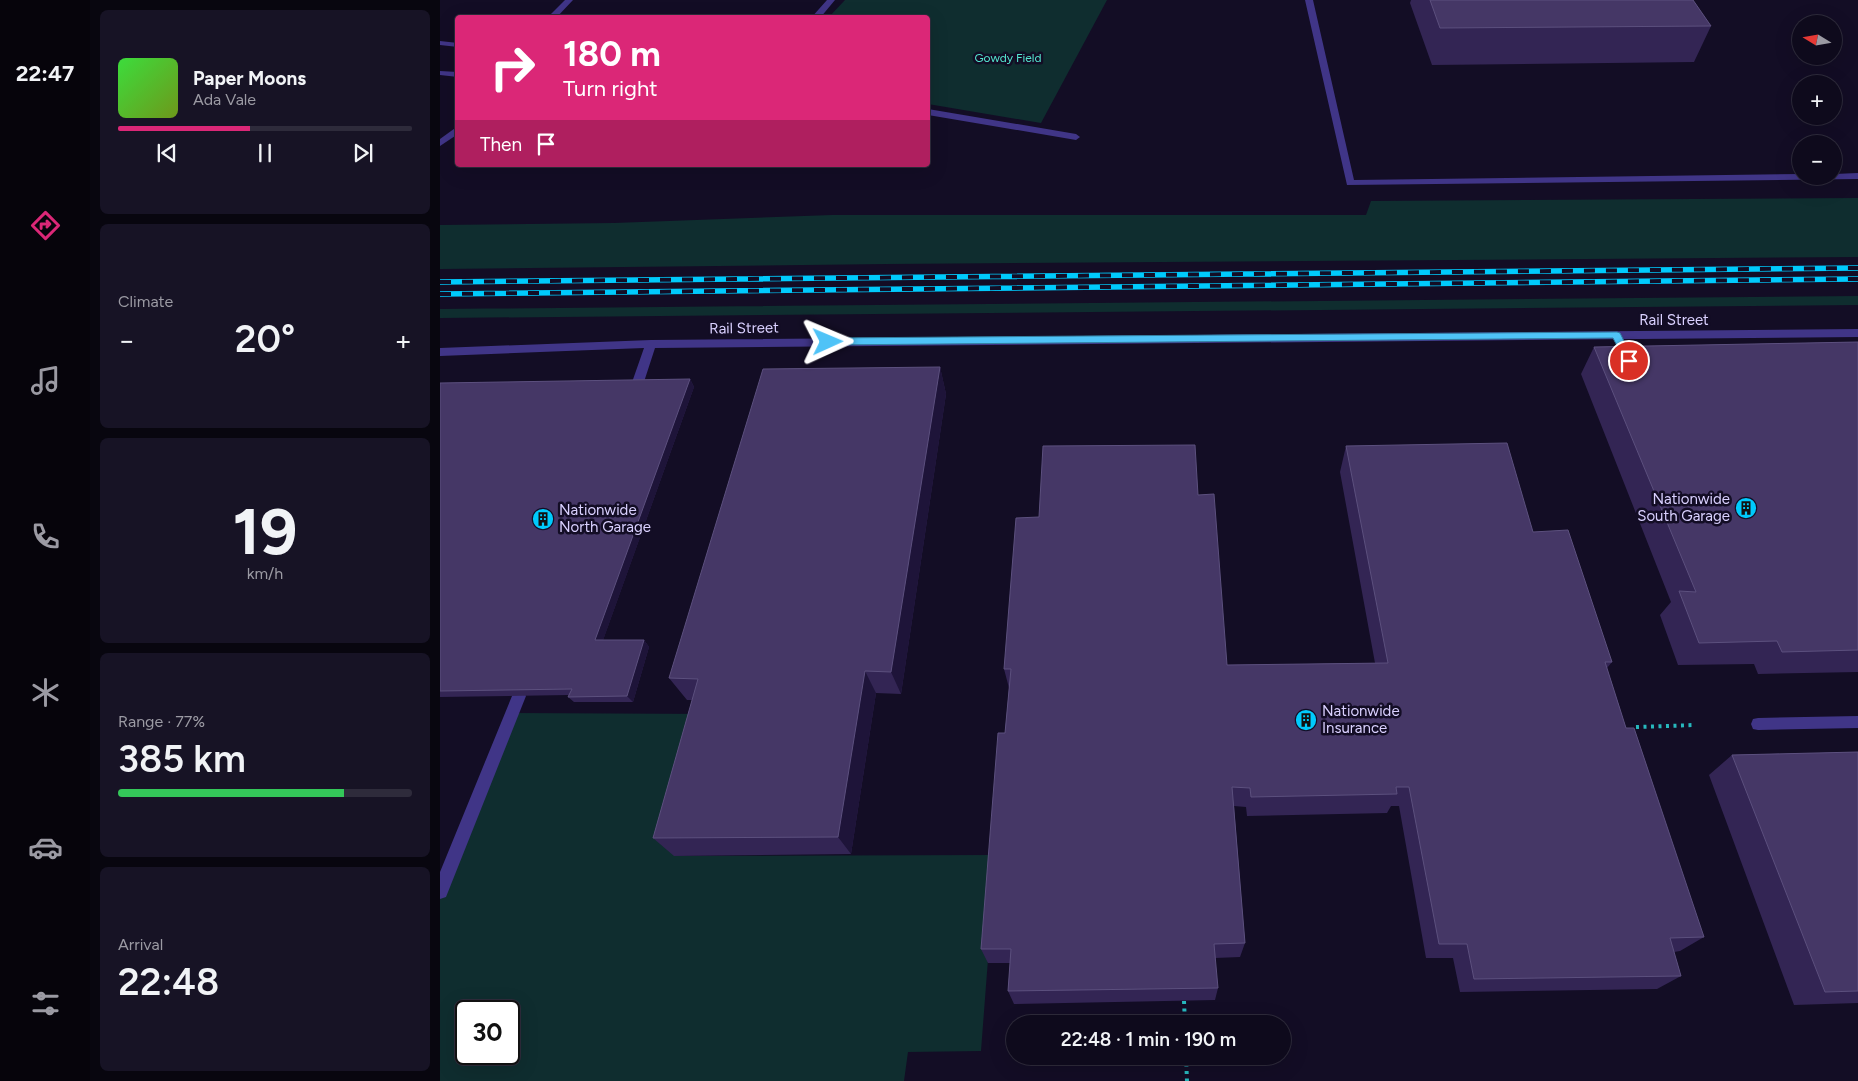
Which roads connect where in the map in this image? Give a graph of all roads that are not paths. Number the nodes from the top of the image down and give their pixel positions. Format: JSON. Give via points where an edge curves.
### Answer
{"nodes":[{"id":1,"x":569,"y":0,"type":"edge"},
{"id":2,"x":831,"y":0,"type":"edge"},
{"id":3,"x":1309,"y":0,"type":"edge"},
{"id":4,"x":554,"y":15,"type":"edge"},
{"id":5,"x":818,"y":15,"type":"edge"},
{"id":6,"x":442,"y":45,"type":"edge"},
{"id":7,"x":455,"y":45,"type":"edge"},
{"id":8,"x":440,"y":73,"type":"edge"},
{"id":9,"x":455,"y":75,"type":"edge"},
{"id":10,"x":930,"y":112,"type":"edge"},
{"id":11,"x":455,"y":131,"type":"edge"},
{"id":12,"x":1076,"y":137,"type":"dead end"},
{"id":13,"x":440,"y":143,"type":"edge"},
{"id":14,"x":1858,"y":176,"type":"edge"},
{"id":15,"x":1858,"y":334,"type":"edge"},
{"id":16,"x":651,"y":344,"type":"junction"},
{"id":17,"x":440,"y":352,"type":"edge"},
{"id":18,"x":636,"y":388,"type":"edge"},
{"id":19,"x":519,"y":696,"type":"edge"},
{"id":20,"x":1858,"y":722,"type":"edge"},
{"id":21,"x":1758,"y":724,"type":"dead end"},
{"id":22,"x":440,"y":891,"type":"edge"}],
"edges":[{"from":1,"to":4,"type":"street"},
{"from":2,"to":5,"type":"street"},
{"from":3,"to":14,"type":"street","via":[[1350,183]]},
{"from":6,"to":7,"type":"street"},
{"from":8,"to":9,"type":"street"},
{"from":10,"to":12,"type":"street"},
{"from":11,"to":13,"type":"street"},
{"from":15,"to":16,"type":"street","name":"Rail Street","via":[[1619,339]]},
{"from":16,"to":17,"type":"street","name":"Rail Street"},
{"from":16,"to":18,"type":"street"},
{"from":19,"to":22,"type":"street"},
{"from":20,"to":21,"type":"street"}]}
